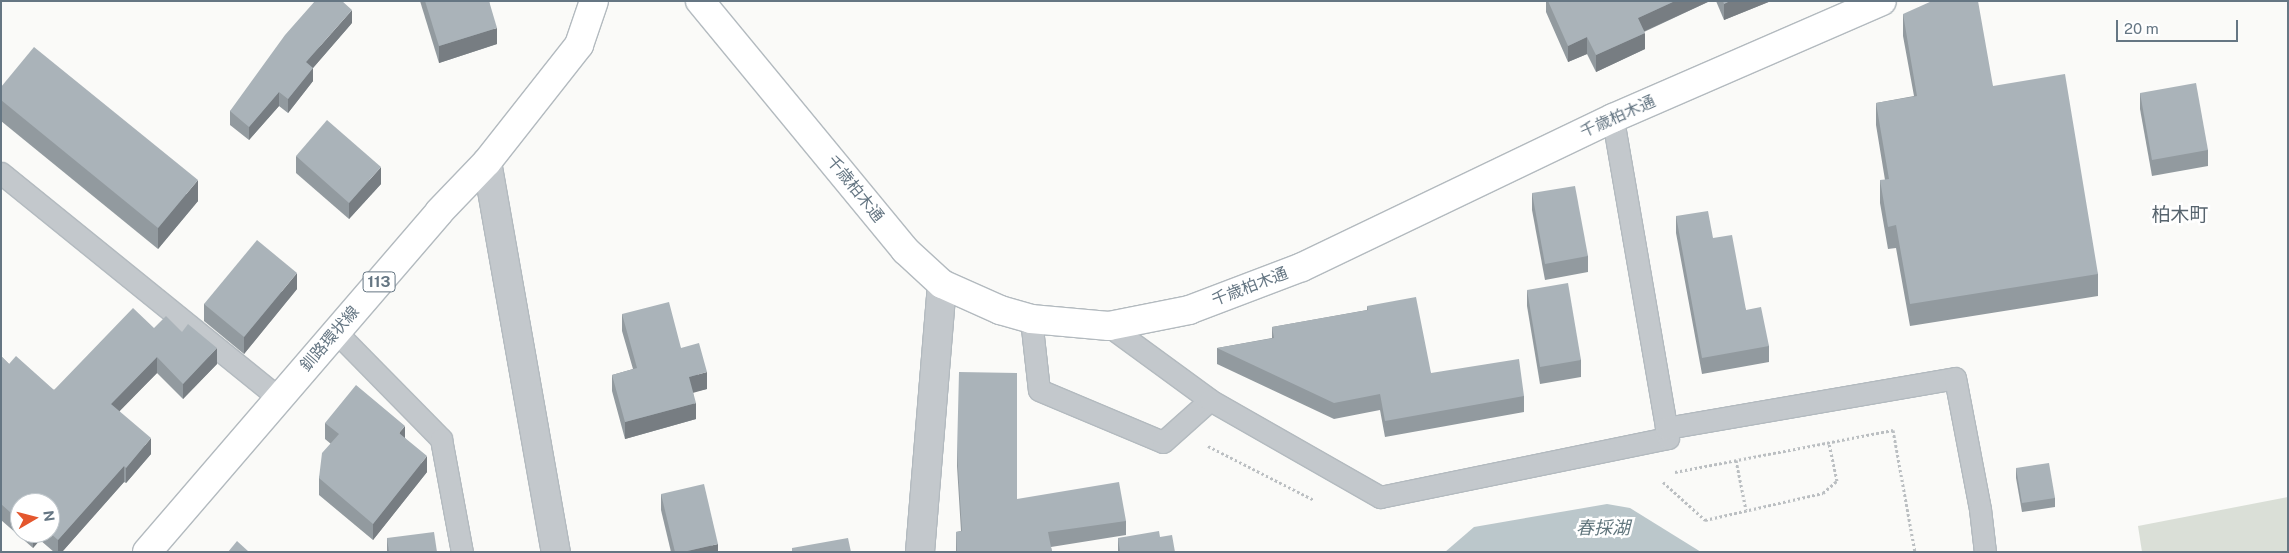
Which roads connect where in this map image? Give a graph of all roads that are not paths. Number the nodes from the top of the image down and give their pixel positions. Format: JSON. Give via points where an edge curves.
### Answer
{"nodes":[{"id":1,"x":594,"y":1,"type":"edge"},
{"id":2,"x":700,"y":1,"type":"edge"},
{"id":3,"x":1882,"y":1,"type":"edge"},
{"id":4,"x":1613,"y":118,"type":"junction"},
{"id":5,"x":487,"y":162,"type":"junction"},
{"id":6,"x":1,"y":173,"type":"edge"},
{"id":7,"x":942,"y":284,"type":"junction"},
{"id":8,"x":1032,"y":319,"type":"junction"},
{"id":9,"x":1109,"y":326,"type":"junction"},
{"id":10,"x":336,"y":332,"type":"junction"},
{"id":11,"x":279,"y":398,"type":"junction"},
{"id":12,"x":1210,"y":400,"type":"junction"},
{"id":13,"x":1666,"y":428,"type":"junction"},
{"id":14,"x":147,"y":552,"type":"edge"},
{"id":15,"x":462,"y":552,"type":"edge"},
{"id":16,"x":556,"y":552,"type":"edge"},
{"id":17,"x":920,"y":552,"type":"edge"},
{"id":18,"x":1985,"y":552,"type":"edge"}],
"edges":[{"from":1,"to":5,"type":"street","name":"釧路環状線","number":"113","via":[[579,44]]},
{"from":2,"to":7,"type":"street","name":"千歳柏木通","via":[[905,250]]},
{"from":3,"to":4,"type":"street","name":"千歳柏木通"},
{"from":4,"to":9,"type":"street","name":"千歳柏木通","via":[[1302,267],[1189,310]]},
{"from":4,"to":13,"type":"lane"},
{"from":5,"to":10,"type":"street","name":"釧路環状線","number":"113"},
{"from":5,"to":16,"type":"street"},
{"from":6,"to":11,"type":"lane"},
{"from":7,"to":8,"type":"street","name":"千歳柏木通","via":[[1000,310]]},
{"from":7,"to":17,"type":"street"},
{"from":8,"to":9,"type":"street","name":"千歳柏木通"},
{"from":8,"to":12,"type":"lane","via":[[1039,390],[1163,442]]},
{"from":9,"to":12,"type":"lane"},
{"from":10,"to":11,"type":"street","name":"釧路環状線","number":"113"},
{"from":10,"to":15,"type":"lane","via":[[441,438]]},
{"from":11,"to":14,"type":"street","name":"釧路環状線","number":"113"},
{"from":12,"to":13,"type":"lane","via":[[1380,496],[1668,438]]},
{"from":13,"to":18,"type":"lane","via":[[1955,378]]}]}
